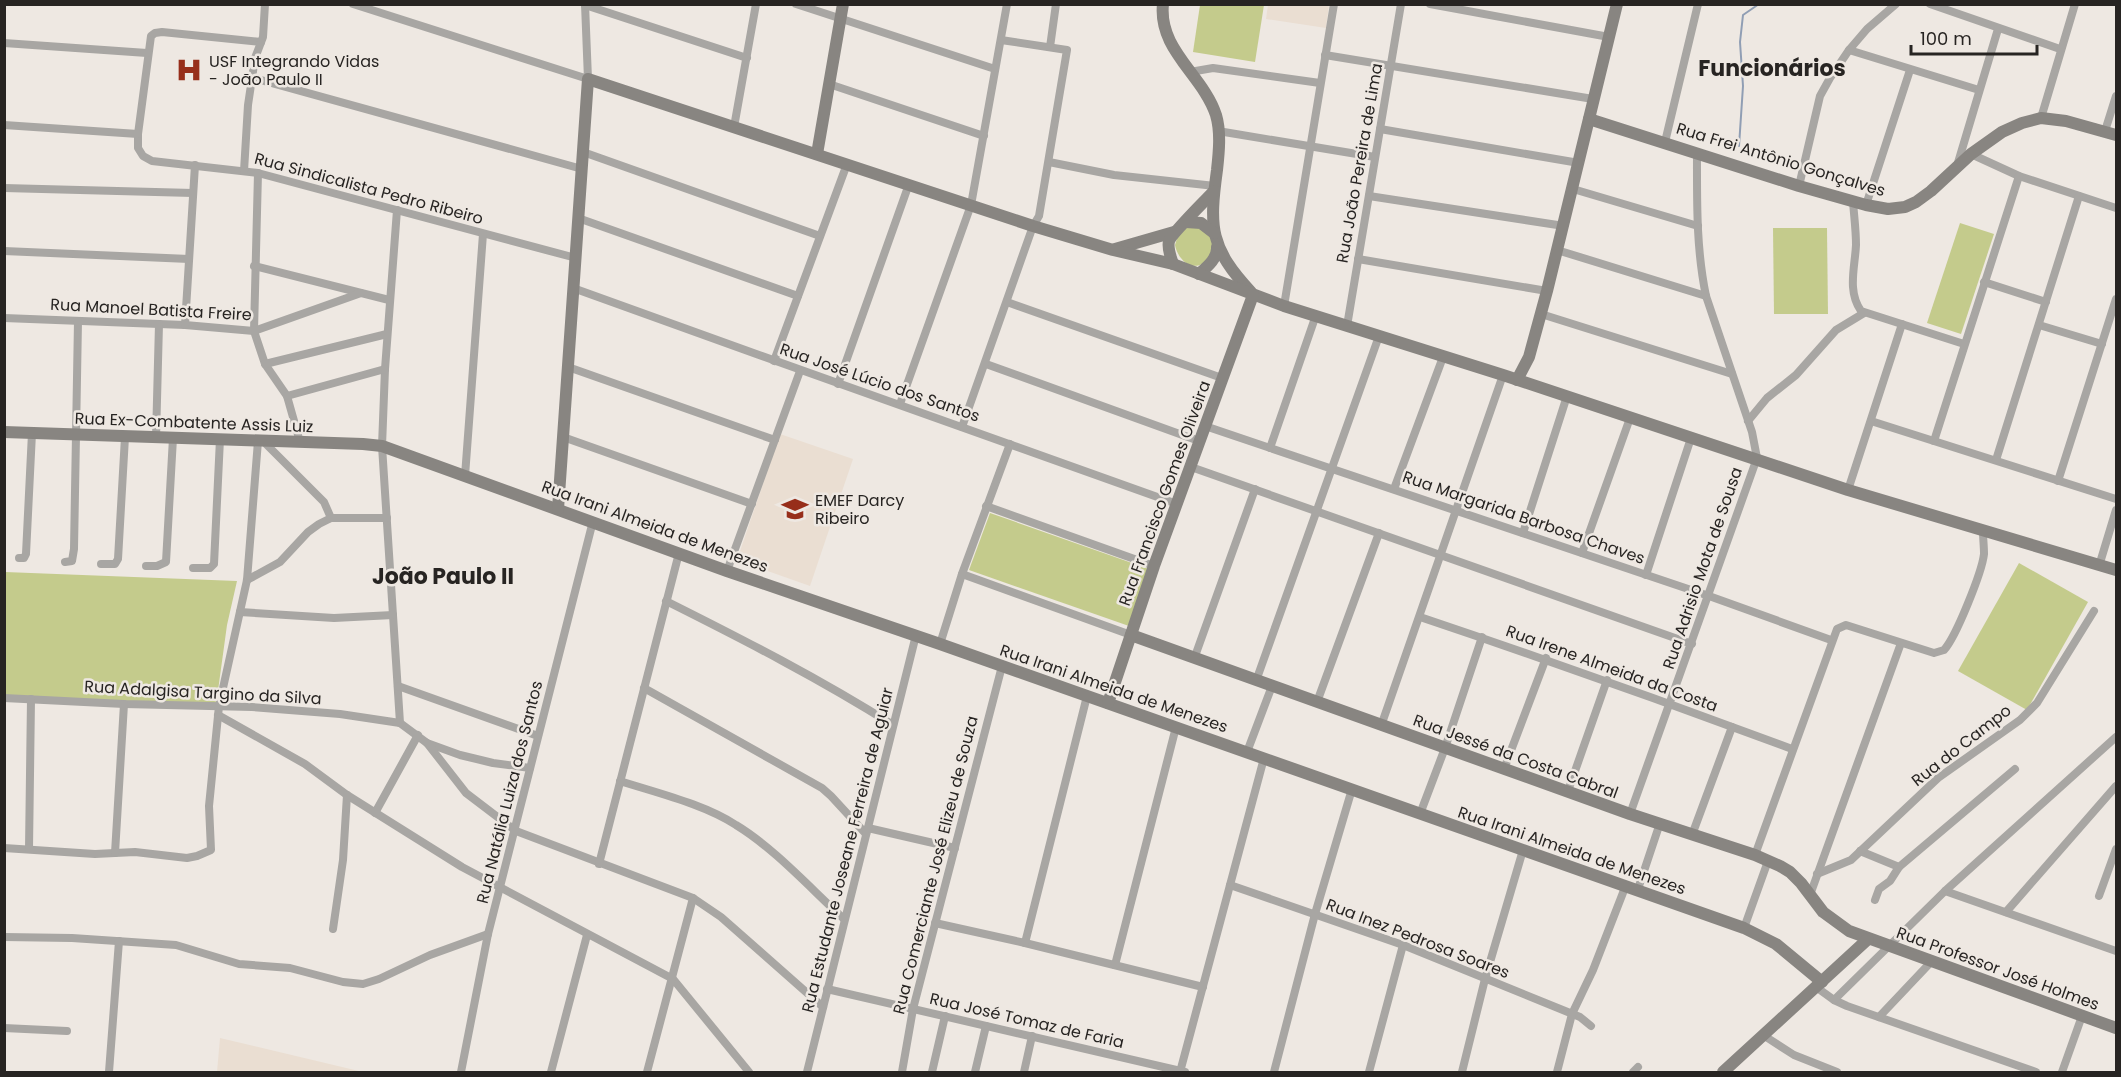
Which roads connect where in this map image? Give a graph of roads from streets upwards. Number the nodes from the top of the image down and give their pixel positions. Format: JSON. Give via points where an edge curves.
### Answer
{"nodes":[{"id":1,"x":265,"y":4,"type":"edge"},
{"id":2,"x":353,"y":4,"type":"edge"},
{"id":3,"x":756,"y":4,"type":"edge"},
{"id":4,"x":796,"y":4,"type":"edge"},
{"id":5,"x":843,"y":4,"type":"edge"},
{"id":6,"x":1056,"y":4,"type":"edge"},
{"id":7,"x":1162,"y":4,"type":"edge"},
{"id":8,"x":1334,"y":4,"type":"edge"},
{"id":9,"x":1401,"y":4,"type":"edge"},
{"id":10,"x":1430,"y":4,"type":"edge"},
{"id":11,"x":1617,"y":4,"type":"edge"},
{"id":12,"x":1698,"y":4,"type":"edge"},
{"id":13,"x":1896,"y":4,"type":"edge"},
{"id":14,"x":1930,"y":4,"type":"edge"},
{"id":15,"x":2075,"y":4,"type":"edge"},
{"id":16,"x":585,"y":5,"type":"edge"},
{"id":17,"x":1005,"y":5,"type":"edge"},
{"id":18,"x":841,"y":20,"type":"junction"},
{"id":19,"x":1998,"y":29,"type":"junction"},
{"id":20,"x":1609,"y":37,"type":"junction"},
{"id":21,"x":1000,"y":40,"type":"junction"},
{"id":22,"x":261,"y":42,"type":"junction"},
{"id":23,"x":4,"y":43,"type":"edge"},
{"id":24,"x":1050,"y":48,"type":"junction"},
{"id":25,"x":2060,"y":49,"type":"junction"},
{"id":26,"x":1849,"y":50,"type":"junction"},
{"id":27,"x":147,"y":53,"type":"junction"},
{"id":28,"x":1325,"y":55,"type":"junction"},
{"id":29,"x":747,"y":58,"type":"junction"},
{"id":30,"x":1391,"y":65,"type":"junction"},
{"id":31,"x":996,"y":69,"type":"junction"},
{"id":32,"x":1910,"y":70,"type":"junction"},
{"id":33,"x":1190,"y":72,"type":"junction"},
{"id":34,"x":254,"y":78,"type":"junction"},
{"id":35,"x":588,"y":79,"type":"junction"},
{"id":36,"x":1320,"y":83,"type":"junction"},
{"id":37,"x":829,"y":84,"type":"junction"},
{"id":38,"x":1979,"y":90,"type":"junction"},
{"id":39,"x":2116,"y":96,"type":"edge"},
{"id":40,"x":1593,"y":99,"type":"junction"},
{"id":41,"x":2041,"y":118,"type":"junction"},
{"id":42,"x":1589,"y":119,"type":"junction"},
{"id":43,"x":4,"y":125,"type":"edge"},
{"id":44,"x":734,"y":127,"type":"junction"},
{"id":45,"x":1380,"y":129,"type":"junction"},
{"id":46,"x":1218,"y":131,"type":"junction"},
{"id":47,"x":2111,"y":133,"type":"edge"},
{"id":48,"x":138,"y":134,"type":"junction"},
{"id":49,"x":984,"y":136,"type":"junction"},
{"id":50,"x":1665,"y":142,"type":"junction"},
{"id":51,"x":1309,"y":147,"type":"junction"},
{"id":52,"x":583,"y":152,"type":"junction"},
{"id":53,"x":1697,"y":152,"type":"junction"},
{"id":54,"x":817,"y":154,"type":"junction"},
{"id":55,"x":1971,"y":154,"type":"junction"},
{"id":56,"x":1375,"y":157,"type":"junction"},
{"id":57,"x":1049,"y":162,"type":"junction"},
{"id":58,"x":1579,"y":163,"type":"junction"},
{"id":59,"x":847,"y":164,"type":"junction"},
{"id":60,"x":195,"y":165,"type":"junction"},
{"id":61,"x":582,"y":169,"type":"junction"},
{"id":62,"x":1956,"y":169,"type":"junction"},
{"id":63,"x":244,"y":171,"type":"junction"},
{"id":64,"x":258,"y":173,"type":"junction"},
{"id":65,"x":2019,"y":176,"type":"junction"},
{"id":66,"x":909,"y":184,"type":"junction"},
{"id":67,"x":1799,"y":186,"type":"junction"},
{"id":68,"x":4,"y":188,"type":"edge"},
{"id":69,"x":1214,"y":188,"type":"junction"},
{"id":70,"x":1573,"y":189,"type":"junction"},
{"id":71,"x":193,"y":193,"type":"junction"},
{"id":72,"x":1369,"y":196,"type":"junction"},
{"id":73,"x":2079,"y":196,"type":"junction"},
{"id":74,"x":1853,"y":201,"type":"junction"},
{"id":75,"x":971,"y":205,"type":"junction"},
{"id":76,"x":1866,"y":205,"type":"junction"},
{"id":77,"x":2116,"y":206,"type":"edge"},
{"id":78,"x":397,"y":210,"type":"junction"},
{"id":79,"x":578,"y":218,"type":"junction"},
{"id":80,"x":1186,"y":222,"type":"junction"},
{"id":81,"x":1034,"y":226,"type":"junction"},
{"id":82,"x":1564,"y":226,"type":"junction"},
{"id":83,"x":1698,"y":226,"type":"junction"},
{"id":84,"x":1174,"y":232,"type":"junction"},
{"id":85,"x":1214,"y":233,"type":"junction"},
{"id":86,"x":483,"y":234,"type":"junction"},
{"id":87,"x":820,"y":236,"type":"junction"},
{"id":88,"x":1217,"y":247,"type":"junction"},
{"id":89,"x":1113,"y":250,"type":"junction"},
{"id":90,"x":1557,"y":250,"type":"junction"},
{"id":91,"x":4,"y":251,"type":"edge"},
{"id":92,"x":576,"y":258,"type":"junction"},
{"id":93,"x":1358,"y":259,"type":"junction"},
{"id":94,"x":189,"y":260,"type":"junction"},
{"id":95,"x":1173,"y":264,"type":"junction"},
{"id":96,"x":254,"y":266,"type":"junction"},
{"id":97,"x":1199,"y":274,"type":"junction"},
{"id":98,"x":1984,"y":282,"type":"junction"},
{"id":99,"x":573,"y":288,"type":"junction"},
{"id":100,"x":1547,"y":291,"type":"junction"},
{"id":101,"x":361,"y":292,"type":"junction"},
{"id":102,"x":1253,"y":295,"type":"junction"},
{"id":103,"x":798,"y":296,"type":"junction"},
{"id":104,"x":1706,"y":296,"type":"junction"},
{"id":105,"x":2116,"y":298,"type":"edge"},
{"id":106,"x":389,"y":300,"type":"junction"},
{"id":107,"x":1007,"y":302,"type":"junction"},
{"id":108,"x":2046,"y":302,"type":"junction"},
{"id":109,"x":1284,"y":306,"type":"junction"},
{"id":110,"x":1864,"y":313,"type":"junction"},
{"id":111,"x":1541,"y":314,"type":"junction"},
{"id":112,"x":1316,"y":315,"type":"junction"},
{"id":113,"x":4,"y":318,"type":"edge"},
{"id":114,"x":78,"y":321,"type":"junction"},
{"id":115,"x":159,"y":324,"type":"junction"},
{"id":116,"x":1902,"y":324,"type":"junction"},
{"id":117,"x":184,"y":325,"type":"junction"},
{"id":118,"x":2039,"y":325,"type":"junction"},
{"id":119,"x":1347,"y":326,"type":"junction"},
{"id":120,"x":254,"y":331,"type":"junction"},
{"id":121,"x":387,"y":334,"type":"junction"},
{"id":122,"x":1379,"y":336,"type":"junction"},
{"id":123,"x":1964,"y":344,"type":"junction"},
{"id":124,"x":2102,"y":344,"type":"junction"},
{"id":125,"x":1443,"y":357,"type":"junction"},
{"id":126,"x":774,"y":361,"type":"junction"},
{"id":127,"x":266,"y":364,"type":"junction"},
{"id":128,"x":986,"y":364,"type":"junction"},
{"id":129,"x":568,"y":368,"type":"junction"},
{"id":130,"x":385,"y":369,"type":"junction"},
{"id":131,"x":800,"y":371,"type":"junction"},
{"id":132,"x":1732,"y":374,"type":"junction"},
{"id":133,"x":1503,"y":375,"type":"junction"},
{"id":134,"x":1222,"y":378,"type":"junction"},
{"id":135,"x":1517,"y":380,"type":"junction"},
{"id":136,"x":838,"y":384,"type":"junction"},
{"id":137,"x":287,"y":396,"type":"junction"},
{"id":138,"x":1567,"y":396,"type":"junction"},
{"id":139,"x":900,"y":405,"type":"junction"},
{"id":140,"x":1630,"y":418,"type":"junction"},
{"id":141,"x":1748,"y":421,"type":"junction"},
{"id":142,"x":1871,"y":421,"type":"junction"},
{"id":143,"x":1205,"y":426,"type":"junction"},
{"id":144,"x":962,"y":427,"type":"junction"},
{"id":145,"x":4,"y":432,"type":"edge"},
{"id":146,"x":32,"y":433,"type":"junction"},
{"id":147,"x":76,"y":435,"type":"junction"},
{"id":148,"x":125,"y":437,"type":"junction"},
{"id":149,"x":563,"y":437,"type":"junction"},
{"id":150,"x":156,"y":438,"type":"junction"},
{"id":151,"x":173,"y":438,"type":"junction"},
{"id":152,"x":1691,"y":438,"type":"junction"},
{"id":153,"x":220,"y":439,"type":"junction"},
{"id":154,"x":775,"y":440,"type":"junction"},
{"id":155,"x":260,"y":441,"type":"junction"},
{"id":156,"x":1199,"y":441,"type":"junction"},
{"id":157,"x":1934,"y":441,"type":"junction"},
{"id":158,"x":300,"y":442,"type":"junction"},
{"id":159,"x":1010,"y":444,"type":"junction"},
{"id":160,"x":382,"y":446,"type":"junction"},
{"id":161,"x":1270,"y":448,"type":"junction"},
{"id":162,"x":1756,"y":458,"type":"junction"},
{"id":163,"x":1996,"y":460,"type":"junction"},
{"id":164,"x":1191,"y":467,"type":"junction"},
{"id":165,"x":1333,"y":469,"type":"junction"},
{"id":166,"x":465,"y":476,"type":"junction"},
{"id":167,"x":2058,"y":481,"type":"junction"},
{"id":168,"x":1255,"y":489,"type":"junction"},
{"id":169,"x":1394,"y":489,"type":"junction"},
{"id":170,"x":1848,"y":489,"type":"junction"},
{"id":171,"x":2116,"y":499,"type":"edge"},
{"id":172,"x":752,"y":504,"type":"junction"},
{"id":173,"x":1177,"y":504,"type":"junction"},
{"id":174,"x":986,"y":506,"type":"junction"},
{"id":175,"x":558,"y":509,"type":"junction"},
{"id":176,"x":2116,"y":510,"type":"edge"},
{"id":177,"x":1318,"y":511,"type":"junction"},
{"id":178,"x":1457,"y":511,"type":"junction"},
{"id":179,"x":331,"y":518,"type":"junction"},
{"id":180,"x":387,"y":518,"type":"junction"},
{"id":181,"x":593,"y":521,"type":"junction"},
{"id":182,"x":1983,"y":531,"type":"junction"},
{"id":183,"x":1379,"y":533,"type":"junction"},
{"id":184,"x":1523,"y":533,"type":"junction"},
{"id":185,"x":679,"y":553,"type":"junction"},
{"id":186,"x":1582,"y":553,"type":"junction"},
{"id":187,"x":1440,"y":555,"type":"junction"},
{"id":188,"x":19,"y":558,"type":"dead end"},
{"id":189,"x":65,"y":562,"type":"dead end"},
{"id":190,"x":101,"y":564,"type":"dead end"},
{"id":191,"x":146,"y":566,"type":"dead end"},
{"id":192,"x":1154,"y":566,"type":"junction"},
{"id":193,"x":2099,"y":566,"type":"junction"},
{"id":194,"x":193,"y":568,"type":"dead end"},
{"id":195,"x":2116,"y":570,"type":"edge"},
{"id":196,"x":727,"y":571,"type":"junction"},
{"id":197,"x":962,"y":574,"type":"junction"},
{"id":198,"x":1646,"y":575,"type":"junction"},
{"id":199,"x":247,"y":580,"type":"junction"},
{"id":200,"x":1709,"y":596,"type":"junction"},
{"id":201,"x":666,"y":601,"type":"junction"},
{"id":202,"x":2094,"y":610,"type":"dead end"},
{"id":203,"x":240,"y":612,"type":"junction"},
{"id":204,"x":393,"y":615,"type":"junction"},
{"id":205,"x":1420,"y":617,"type":"junction"},
{"id":206,"x":916,"y":635,"type":"junction"},
{"id":207,"x":1131,"y":635,"type":"junction"},
{"id":208,"x":1482,"y":637,"type":"junction"},
{"id":209,"x":1832,"y":640,"type":"junction"},
{"id":210,"x":1901,"y":643,"type":"junction"},
{"id":211,"x":940,"y":644,"type":"junction"},
{"id":212,"x":1692,"y":644,"type":"junction"},
{"id":213,"x":1546,"y":658,"type":"junction"},
{"id":214,"x":1194,"y":659,"type":"junction"},
{"id":215,"x":1002,"y":666,"type":"junction"},
{"id":216,"x":1607,"y":680,"type":"junction"},
{"id":217,"x":1256,"y":681,"type":"junction"},
{"id":218,"x":398,"y":686,"type":"junction"},
{"id":219,"x":1272,"y":686,"type":"junction"},
{"id":220,"x":644,"y":688,"type":"junction"},
{"id":221,"x":1087,"y":696,"type":"junction"},
{"id":222,"x":4,"y":698,"type":"edge"},
{"id":223,"x":31,"y":699,"type":"junction"},
{"id":224,"x":1317,"y":702,"type":"junction"},
{"id":225,"x":1108,"y":703,"type":"junction"},
{"id":226,"x":124,"y":704,"type":"junction"},
{"id":227,"x":1670,"y":705,"type":"junction"},
{"id":228,"x":218,"y":710,"type":"junction"},
{"id":229,"x":400,"y":723,"type":"junction"},
{"id":230,"x":893,"y":725,"type":"junction"},
{"id":231,"x":1382,"y":726,"type":"junction"},
{"id":232,"x":1732,"y":727,"type":"junction"},
{"id":233,"x":1176,"y":728,"type":"junction"},
{"id":234,"x":418,"y":735,"type":"junction"},
{"id":235,"x":538,"y":736,"type":"junction"},
{"id":236,"x":2116,"y":737,"type":"edge"},
{"id":237,"x":427,"y":743,"type":"junction"},
{"id":238,"x":1445,"y":748,"type":"junction"},
{"id":239,"x":1792,"y":749,"type":"junction"},
{"id":240,"x":1247,"y":752,"type":"junction"},
{"id":241,"x":1264,"y":758,"type":"junction"},
{"id":242,"x":530,"y":768,"type":"junction"},
{"id":243,"x":1504,"y":769,"type":"junction"},
{"id":244,"x":2015,"y":769,"type":"dead end"},
{"id":245,"x":620,"y":781,"type":"junction"},
{"id":246,"x":1352,"y":789,"type":"junction"},
{"id":247,"x":1568,"y":791,"type":"junction"},
{"id":248,"x":2115,"y":791,"type":"edge"},
{"id":249,"x":347,"y":795,"type":"junction"},
{"id":250,"x":375,"y":813,"type":"junction"},
{"id":251,"x":1420,"y":814,"type":"junction"},
{"id":252,"x":1630,"y":814,"type":"junction"},
{"id":253,"x":1660,"y":823,"type":"junction"},
{"id":254,"x":516,"y":831,"type":"junction"},
{"id":255,"x":867,"y":831,"type":"junction"},
{"id":256,"x":1692,"y":835,"type":"junction"},
{"id":257,"x":4,"y":848,"type":"edge"},
{"id":258,"x":955,"y":848,"type":"junction"},
{"id":259,"x":29,"y":849,"type":"junction"},
{"id":260,"x":2116,"y":849,"type":"edge"},
{"id":261,"x":1523,"y":850,"type":"junction"},
{"id":262,"x":1860,"y":851,"type":"junction"},
{"id":263,"x":115,"y":853,"type":"junction"},
{"id":264,"x":1755,"y":855,"type":"junction"},
{"id":265,"x":1768,"y":861,"type":"junction"},
{"id":266,"x":599,"y":864,"type":"junction"},
{"id":267,"x":1899,"y":867,"type":"junction"},
{"id":268,"x":1817,"y":874,"type":"junction"},
{"id":269,"x":1230,"y":885,"type":"junction"},
{"id":270,"x":1632,"y":887,"type":"junction"},
{"id":271,"x":500,"y":888,"type":"junction"},
{"id":272,"x":1945,"y":891,"type":"junction"},
{"id":273,"x":1810,"y":895,"type":"junction"},
{"id":274,"x":2099,"y":896,"type":"dead end"},
{"id":275,"x":693,"y":898,"type":"junction"},
{"id":276,"x":1875,"y":900,"type":"dead end"},
{"id":277,"x":2006,"y":912,"type":"junction"},
{"id":278,"x":1315,"y":915,"type":"junction"},
{"id":279,"x":844,"y":919,"type":"junction"},
{"id":280,"x":934,"y":923,"type":"junction"},
{"id":281,"x":1744,"y":928,"type":"junction"},
{"id":282,"x":333,"y":929,"type":"dead end"},
{"id":283,"x":488,"y":934,"type":"junction"},
{"id":284,"x":587,"y":935,"type":"junction"},
{"id":285,"x":4,"y":937,"type":"edge"},
{"id":286,"x":1869,"y":939,"type":"junction"},
{"id":287,"x":119,"y":941,"type":"junction"},
{"id":288,"x":1025,"y":943,"type":"junction"},
{"id":289,"x":1403,"y":945,"type":"junction"},
{"id":290,"x":1890,"y":948,"type":"junction"},
{"id":291,"x":2116,"y":951,"type":"edge"},
{"id":292,"x":1931,"y":962,"type":"junction"},
{"id":293,"x":1115,"y":965,"type":"junction"},
{"id":294,"x":673,"y":979,"type":"junction"},
{"id":295,"x":1485,"y":980,"type":"junction"},
{"id":296,"x":1819,"y":985,"type":"junction"},
{"id":297,"x":1203,"y":987,"type":"junction"},
{"id":298,"x":827,"y":989,"type":"junction"},
{"id":299,"x":1834,"y":1000,"type":"junction"},
{"id":300,"x":823,"y":1007,"type":"junction"},
{"id":301,"x":913,"y":1009,"type":"junction"},
{"id":302,"x":1572,"y":1014,"type":"junction"},
{"id":303,"x":945,"y":1016,"type":"junction"},
{"id":304,"x":2082,"y":1016,"type":"junction"},
{"id":305,"x":1879,"y":1017,"type":"junction"},
{"id":306,"x":986,"y":1026,"type":"junction"},
{"id":307,"x":1591,"y":1026,"type":"dead end"},
{"id":308,"x":4,"y":1028,"type":"edge"},
{"id":309,"x":2116,"y":1028,"type":"edge"},
{"id":310,"x":68,"y":1030,"type":"dead end"},
{"id":311,"x":1763,"y":1035,"type":"junction"},
{"id":312,"x":1032,"y":1036,"type":"junction"},
{"id":313,"x":902,"y":1071,"type":"edge"},
{"id":314,"x":109,"y":1072,"type":"edge"},
{"id":315,"x":461,"y":1072,"type":"edge"},
{"id":316,"x":551,"y":1072,"type":"edge"},
{"id":317,"x":647,"y":1072,"type":"edge"},
{"id":318,"x":749,"y":1072,"type":"edge"},
{"id":319,"x":807,"y":1072,"type":"edge"},
{"id":320,"x":912,"y":1072,"type":"edge"},
{"id":321,"x":932,"y":1072,"type":"edge"},
{"id":322,"x":975,"y":1072,"type":"edge"},
{"id":323,"x":1024,"y":1072,"type":"edge"},
{"id":324,"x":1182,"y":1072,"type":"edge"},
{"id":325,"x":1274,"y":1072,"type":"edge"},
{"id":326,"x":1369,"y":1072,"type":"edge"},
{"id":327,"x":1462,"y":1072,"type":"edge"},
{"id":328,"x":1557,"y":1072,"type":"edge"},
{"id":329,"x":1723,"y":1072,"type":"edge"},
{"id":330,"x":1837,"y":1072,"type":"edge"},
{"id":331,"x":2036,"y":1072,"type":"edge"},
{"id":332,"x":2062,"y":1072,"type":"edge"}],
"edges":[{"from":1,"to":22,"type":"street"},
{"from":2,"to":35,"type":"street"},
{"from":3,"to":29,"type":"street"},
{"from":4,"to":18,"type":"street"},
{"from":5,"to":18,"type":"street"},
{"from":6,"to":24,"type":"street"},
{"from":7,"to":33,"type":"street","via":[[1167,34]]},
{"from":8,"to":28,"type":"street"},
{"from":9,"to":30,"type":"street","name":"Rua João Pereira de Lima"},
{"from":10,"to":20,"type":"street"},
{"from":11,"to":20,"type":"street"},
{"from":12,"to":50,"type":"street"},
{"from":13,"to":26,"type":"street"},
{"from":14,"to":19,"type":"street"},
{"from":15,"to":25,"type":"street"},
{"from":16,"to":29,"type":"street"},
{"from":16,"to":35,"type":"street"},
{"from":17,"to":21,"type":"street"},
{"from":18,"to":31,"type":"street"},
{"from":18,"to":37,"type":"street"},
{"from":19,"to":25,"type":"street"},
{"from":19,"to":38,"type":"street"},
{"from":20,"to":40,"type":"street"},
{"from":21,"to":24,"type":"street"},
{"from":21,"to":31,"type":"street"},
{"from":22,"to":27,"type":"street","via":[[162,32],[151,36]]},
{"from":22,"to":34,"type":"street"},
{"from":23,"to":27,"type":"street"},
{"from":24,"to":57,"type":"street","via":[[1067,50]]},
{"from":25,"to":41,"type":"street"},
{"from":26,"to":32,"type":"street"},
{"from":26,"to":67,"type":"street","via":[[1820,96]]},
{"from":27,"to":48,"type":"street"},
{"from":28,"to":30,"type":"street"},
{"from":28,"to":36,"type":"street"},
{"from":29,"to":44,"type":"street"},
{"from":30,"to":40,"type":"street"},
{"from":30,"to":45,"type":"street","name":"Rua João Pereira de Lima"},
{"from":31,"to":49,"type":"street"},
{"from":32,"to":38,"type":"street"},
{"from":32,"to":76,"type":"street"},
{"from":33,"to":36,"type":"street","via":[[1213,68]]},
{"from":33,"to":46,"type":"street","via":[[1216,115]]},
{"from":34,"to":61,"type":"street"},
{"from":34,"to":63,"type":"street","via":[[248,105]]},
{"from":35,"to":44,"type":"street"},
{"from":35,"to":52,"type":"street"},
{"from":36,"to":51,"type":"street"},
{"from":37,"to":49,"type":"street"},
{"from":37,"to":54,"type":"street"},
{"from":38,"to":62,"type":"street"},
{"from":39,"to":47,"type":"street"},
{"from":40,"to":42,"type":"street"},
{"from":41,"to":47,"type":"street","name":"Rua Frei Antônio Gonçalves"},
{"from":41,"to":55,"type":"street","name":"Rua Frei Antônio Gonçalves","via":[[2002,132]]},
{"from":42,"to":50,"type":"street","name":"Rua Frei Antônio Gonçalves"},
{"from":42,"to":58,"type":"street"},
{"from":43,"to":48,"type":"street"},
{"from":44,"to":54,"type":"street"},
{"from":45,"to":56,"type":"street","name":"Rua João Pereira de Lima"},
{"from":45,"to":58,"type":"street"},
{"from":46,"to":51,"type":"street"},
{"from":46,"to":69,"type":"street"},
{"from":48,"to":60,"type":"street","name":"Rua Sindicalista Pedro Ribeiro","via":[[140,153],[146,159]]},
{"from":49,"to":75,"type":"street"},
{"from":50,"to":53,"type":"street","name":"Rua Frei Antônio Gonçalves"},
{"from":51,"to":56,"type":"street"},
{"from":51,"to":109,"type":"street"},
{"from":52,"to":61,"type":"street"},
{"from":52,"to":87,"type":"street"},
{"from":53,"to":67,"type":"street","name":"Rua Frei Antônio Gonçalves"},
{"from":53,"to":83,"type":"street","name":"Rua Adrisio Mota de Sousa"},
{"from":54,"to":59,"type":"street"},
{"from":55,"to":62,"type":"street","name":"Rua Frei Antônio Gonçalves"},
{"from":55,"to":65,"type":"street"},
{"from":56,"to":72,"type":"street","name":"Rua João Pereira de Lima"},
{"from":57,"to":69,"type":"street"},
{"from":57,"to":81,"type":"street"},
{"from":58,"to":70,"type":"street"},
{"from":59,"to":66,"type":"street"},
{"from":59,"to":87,"type":"street"},
{"from":60,"to":63,"type":"street","name":"Rua Sindicalista Pedro Ribeiro"},
{"from":60,"to":71,"type":"street"},
{"from":61,"to":79,"type":"street"},
{"from":62,"to":76,"type":"street","name":"Rua Frei Antônio Gonçalves","via":[[1905,207]]},
{"from":63,"to":64,"type":"street","name":"Rua Sindicalista Pedro Ribeiro"},
{"from":64,"to":78,"type":"street","name":"Rua Sindicalista Pedro Ribeiro"},
{"from":64,"to":96,"type":"street"},
{"from":65,"to":73,"type":"street"},
{"from":65,"to":98,"type":"street"},
{"from":66,"to":75,"type":"street"},
{"from":66,"to":136,"type":"street"},
{"from":67,"to":74,"type":"street","name":"Rua Frei Antônio Gonçalves"},
{"from":68,"to":71,"type":"street"},
{"from":69,"to":80,"type":"street"},
{"from":69,"to":85,"type":"street"},
{"from":70,"to":82,"type":"street"},
{"from":70,"to":83,"type":"street"},
{"from":71,"to":94,"type":"street"},
{"from":72,"to":82,"type":"street"},
{"from":72,"to":93,"type":"street","name":"Rua João Pereira de Lima"},
{"from":73,"to":77,"type":"street"},
{"from":73,"to":108,"type":"street"},
{"from":74,"to":76,"type":"street","name":"Rua Frei Antônio Gonçalves"},
{"from":74,"to":110,"type":"street","via":[[1856,248],[1852,285],[1856,304]]},
{"from":75,"to":81,"type":"street"},
{"from":75,"to":139,"type":"street"},
{"from":78,"to":86,"type":"street","name":"Rua Sindicalista Pedro Ribeiro"},
{"from":78,"to":106,"type":"street"},
{"from":79,"to":92,"type":"street"},
{"from":79,"to":103,"type":"street"},
{"from":80,"to":84,"type":"street"},
{"from":80,"to":85,"type":"street","via":[[1201,223]]},
{"from":81,"to":89,"type":"street"},
{"from":81,"to":107,"type":"street"},
{"from":82,"to":90,"type":"street"},
{"from":83,"to":104,"type":"street","name":"Rua Adrisio Mota de Sousa"},
{"from":84,"to":89,"type":"street"},
{"from":84,"to":95,"type":"street","via":[[1169,240]]},
{"from":85,"to":88,"type":"street"},
{"from":86,"to":92,"type":"street","name":"Rua Sindicalista Pedro Ribeiro"},
{"from":86,"to":166,"type":"street"},
{"from":87,"to":103,"type":"street"},
{"from":88,"to":97,"type":"street","via":[[1211,263]]},
{"from":88,"to":102,"type":"street"},
{"from":89,"to":95,"type":"street"},
{"from":90,"to":100,"type":"street"},
{"from":90,"to":104,"type":"street"},
{"from":91,"to":94,"type":"street"},
{"from":92,"to":99,"type":"street"},
{"from":93,"to":100,"type":"street"},
{"from":93,"to":119,"type":"street","name":"Rua João Pereira de Lima"},
{"from":94,"to":117,"type":"street"},
{"from":95,"to":97,"type":"street"},
{"from":96,"to":101,"type":"street"},
{"from":96,"to":120,"type":"street"},
{"from":97,"to":102,"type":"street"},
{"from":98,"to":108,"type":"street"},
{"from":98,"to":123,"type":"street"},
{"from":99,"to":126,"type":"street","name":"Rua José Lúcio dos Santos"},
{"from":99,"to":129,"type":"street"},
{"from":100,"to":111,"type":"street"},
{"from":101,"to":106,"type":"street"},
{"from":101,"to":120,"type":"street","name":"Rua Manoel Batista Freire"},
{"from":102,"to":109,"type":"street"},
{"from":102,"to":134,"type":"street","name":"Rua Francisco Gomes Oliveira"},
{"from":103,"to":126,"type":"street"},
{"from":104,"to":132,"type":"street","name":"Rua Adrisio Mota de Sousa"},
{"from":105,"to":124,"type":"street"},
{"from":106,"to":121,"type":"street"},
{"from":107,"to":128,"type":"street"},
{"from":107,"to":134,"type":"street"},
{"from":108,"to":118,"type":"street"},
{"from":109,"to":112,"type":"street"},
{"from":110,"to":116,"type":"street"},
{"from":110,"to":141,"type":"street","via":[[1836,330]]},
{"from":111,"to":132,"type":"street"},
{"from":111,"to":135,"type":"street","via":[[1529,357]]},
{"from":112,"to":119,"type":"street"},
{"from":112,"to":161,"type":"street"},
{"from":113,"to":114,"type":"street","name":"Rua Manoel Batista Freire"},
{"from":114,"to":115,"type":"street","name":"Rua Manoel Batista Freire"},
{"from":114,"to":147,"type":"street"},
{"from":115,"to":117,"type":"street","name":"Rua Manoel Batista Freire"},
{"from":115,"to":150,"type":"street"},
{"from":116,"to":123,"type":"street"},
{"from":116,"to":142,"type":"street"},
{"from":117,"to":120,"type":"street","name":"Rua Manoel Batista Freire"},
{"from":118,"to":124,"type":"street"},
{"from":118,"to":163,"type":"street"},
{"from":119,"to":122,"type":"street"},
{"from":120,"to":127,"type":"street"},
{"from":121,"to":127,"type":"street"},
{"from":121,"to":130,"type":"street"},
{"from":122,"to":125,"type":"street"},
{"from":122,"to":165,"type":"street"},
{"from":123,"to":157,"type":"street"},
{"from":124,"to":167,"type":"street"},
{"from":125,"to":133,"type":"street"},
{"from":125,"to":169,"type":"street"},
{"from":126,"to":131,"type":"street","name":"Rua José Lúcio dos Santos"},
{"from":127,"to":137,"type":"street"},
{"from":128,"to":144,"type":"street"},
{"from":128,"to":156,"type":"street"},
{"from":129,"to":149,"type":"street"},
{"from":129,"to":154,"type":"street"},
{"from":130,"to":137,"type":"street"},
{"from":130,"to":160,"type":"street"},
{"from":131,"to":136,"type":"street","name":"Rua José Lúcio dos Santos"},
{"from":131,"to":154,"type":"street"},
{"from":132,"to":141,"type":"street","name":"Rua Adrisio Mota de Sousa"},
{"from":133,"to":135,"type":"street"},
{"from":133,"to":178,"type":"street"},
{"from":134,"to":143,"type":"street","name":"Rua Francisco Gomes Oliveira"},
{"from":135,"to":138,"type":"street"},
{"from":136,"to":139,"type":"street","name":"Rua José Lúcio dos Santos"},
{"from":137,"to":158,"type":"street"},
{"from":138,"to":140,"type":"street"},
{"from":138,"to":184,"type":"street"},
{"from":139,"to":144,"type":"street","name":"Rua José Lúcio dos Santos"},
{"from":140,"to":152,"type":"street"},
{"from":140,"to":186,"type":"street"},
{"from":141,"to":162,"type":"street","name":"Rua Adrisio Mota de Sousa"},
{"from":142,"to":157,"type":"street"},
{"from":142,"to":170,"type":"street"},
{"from":143,"to":156,"type":"street","name":"Rua Francisco Gomes Oliveira"},
{"from":143,"to":161,"type":"street","name":"Rua Margarida Barbosa Chaves"},
{"from":144,"to":159,"type":"street","name":"Rua José Lúcio dos Santos"},
{"from":145,"to":146,"type":"street","name":"Rua Ex-Combatente Assis Luiz"},
{"from":146,"to":147,"type":"street","name":"Rua Ex-Combatente Assis Luiz"},
{"from":146,"to":188,"type":"street","via":[[26,554]]},
{"from":147,"to":148,"type":"street","name":"Rua Ex-Combatente Assis Luiz"},
{"from":147,"to":189,"type":"street","via":[[74,557]]},
{"from":148,"to":150,"type":"street","name":"Rua Ex-Combatente Assis Luiz"},
{"from":148,"to":190,"type":"street","via":[[118,559],[115,564]]},
{"from":149,"to":172,"type":"street"},
{"from":149,"to":175,"type":"street"},
{"from":150,"to":151,"type":"street","name":"Rua Ex-Combatente Assis Luiz"},
{"from":151,"to":153,"type":"street","name":"Rua Ex-Combatente Assis Luiz"},
{"from":151,"to":191,"type":"street","via":[[166,562]]},
{"from":152,"to":162,"type":"street"},
{"from":152,"to":198,"type":"street"},
{"from":153,"to":155,"type":"street","name":"Rua Ex-Combatente Assis Luiz"},
{"from":153,"to":194,"type":"street","via":[[214,564],[210,568]]},
{"from":154,"to":172,"type":"street"},
{"from":155,"to":158,"type":"street","name":"Rua Ex-Combatente Assis Luiz"},
{"from":155,"to":179,"type":"street","via":[[324,502]]},
{"from":155,"to":199,"type":"street"},
{"from":156,"to":164,"type":"street","name":"Rua Francisco Gomes Oliveira"},
{"from":157,"to":163,"type":"street"},
{"from":158,"to":160,"type":"street","name":"Rua Ex-Combatente Assis Luiz"},
{"from":159,"to":173,"type":"street","name":"Rua José Lúcio dos Santos"},
{"from":159,"to":174,"type":"street"},
{"from":160,"to":166,"type":"street","name":"Rua Irani Almeida de Menezes"},
{"from":160,"to":180,"type":"street"},
{"from":161,"to":165,"type":"street","name":"Rua Margarida Barbosa Chaves"},
{"from":162,"to":170,"type":"street"},
{"from":162,"to":200,"type":"street","name":"Rua Adrisio Mota de Sousa"},
{"from":163,"to":167,"type":"street"},
{"from":164,"to":168,"type":"street"},
{"from":164,"to":173,"type":"street","name":"Rua Francisco Gomes Oliveira"},
{"from":165,"to":169,"type":"street","name":"Rua Margarida Barbosa Chaves"},
{"from":165,"to":177,"type":"street"},
{"from":166,"to":175,"type":"street","name":"Rua Irani Almeida de Menezes"},
{"from":167,"to":171,"type":"street"},
{"from":168,"to":177,"type":"street"},
{"from":168,"to":214,"type":"street"},
{"from":169,"to":178,"type":"street","name":"Rua Margarida Barbosa Chaves"},
{"from":170,"to":182,"type":"street"},
{"from":172,"to":196,"type":"street"},
{"from":173,"to":192,"type":"street","name":"Rua Francisco Gomes Oliveira"},
{"from":174,"to":192,"type":"street"},
{"from":174,"to":197,"type":"street"},
{"from":175,"to":181,"type":"street","name":"Rua Irani Almeida de Menezes"},
{"from":176,"to":193,"type":"street"},
{"from":177,"to":183,"type":"street"},
{"from":177,"to":217,"type":"street"},
{"from":178,"to":184,"type":"street","name":"Rua Margarida Barbosa Chaves"},
{"from":178,"to":187,"type":"street"},
{"from":179,"to":180,"type":"street"},
{"from":179,"to":199,"type":"street","via":[[308,532],[280,562]]},
{"from":180,"to":204,"type":"street"},
{"from":181,"to":185,"type":"street","name":"Rua Irani Almeida de Menezes"},
{"from":181,"to":235,"type":"street","name":"Rua Natália Luiza dos Santos"},
{"from":182,"to":193,"type":"street"},
{"from":182,"to":210,"type":"street","via":[[1980,570],[1948,645],[1934,653]]},
{"from":183,"to":187,"type":"street"},
{"from":183,"to":224,"type":"street"},
{"from":184,"to":186,"type":"street","name":"Rua Margarida Barbosa Chaves"},
{"from":185,"to":196,"type":"street","name":"Rua Irani Almeida de Menezes"},
{"from":185,"to":201,"type":"street"},
{"from":186,"to":198,"type":"street","name":"Rua Margarida Barbosa Chaves"},
{"from":187,"to":205,"type":"street"},
{"from":187,"to":212,"type":"street"},
{"from":192,"to":207,"type":"street","name":"Rua Francisco Gomes Oliveira"},
{"from":193,"to":195,"type":"street"},
{"from":196,"to":206,"type":"street","name":"Rua Irani Almeida de Menezes"},
{"from":197,"to":207,"type":"street"},
{"from":197,"to":211,"type":"street"},
{"from":198,"to":200,"type":"street","name":"Rua Margarida Barbosa Chaves"},
{"from":199,"to":203,"type":"street"},
{"from":200,"to":209,"type":"street","name":"Rua Margarida Barbosa Chaves"},
{"from":200,"to":212,"type":"street","name":"Rua Adrisio Mota de Sousa"},
{"from":201,"to":220,"type":"street"},
{"from":201,"to":230,"type":"street","via":[[831,687]]},
{"from":202,"to":262,"type":"street","name":"Rua do Campo","via":[[2037,703],[2020,720],[1938,778]]},
{"from":203,"to":204,"type":"street","via":[[334,618]]},
{"from":203,"to":228,"type":"street"},
{"from":204,"to":218,"type":"street"},
{"from":205,"to":208,"type":"street","name":"Rua Irene Almeida da Costa"},
{"from":205,"to":231,"type":"street"},
{"from":206,"to":211,"type":"street","name":"Rua Irani Almeida de Menezes"},
{"from":206,"to":230,"type":"street","name":"Rua Estudante Joseane Ferreira de Aguiar"},
{"from":207,"to":214,"type":"street","name":"Rua Jessé da Costa Cabral"},
{"from":207,"to":225,"type":"street","name":"Rua Francisco Gomes Oliveira"},
{"from":208,"to":213,"type":"street","name":"Rua Irene Almeida da Costa"},
{"from":208,"to":238,"type":"street"},
{"from":209,"to":210,"type":"street","via":[[1840,626],[1846,625]]},
{"from":209,"to":239,"type":"street"},
{"from":210,"to":268,"type":"street"},
{"from":211,"to":215,"type":"street","name":"Rua Irani Almeida de Menezes"},
{"from":212,"to":227,"type":"street","name":"Rua Adrisio Mota de Sousa"},
{"from":213,"to":216,"type":"street","name":"Rua Irene Almeida da Costa"},
{"from":213,"to":243,"type":"street"},
{"from":214,"to":217,"type":"street","name":"Rua Jessé da Costa Cabral"},
{"from":215,"to":221,"type":"street","name":"Rua Irani Almeida de Menezes"},
{"from":215,"to":258,"type":"street","name":"Rua Comerciante José Elizeu de Souza"},
{"from":216,"to":227,"type":"street","name":"Rua Irene Almeida da Costa"},
{"from":216,"to":247,"type":"street"},
{"from":217,"to":219,"type":"street","name":"Rua Jessé da Costa Cabral"},
{"from":218,"to":229,"type":"street"},
{"from":218,"to":235,"type":"street"},
{"from":219,"to":224,"type":"street","name":"Rua Jessé da Costa Cabral"},
{"from":219,"to":240,"type":"street"},
{"from":220,"to":245,"type":"street"},
{"from":220,"to":255,"type":"street","via":[[822,788]]},
{"from":221,"to":225,"type":"street","name":"Rua Irani Almeida de Menezes"},
{"from":221,"to":288,"type":"street"},
{"from":222,"to":223,"type":"street","name":"Rua Adalgisa Targino da Silva"},
{"from":223,"to":226,"type":"street","name":"Rua Adalgisa Targino da Silva"},
{"from":223,"to":259,"type":"street"},
{"from":224,"to":231,"type":"street","name":"Rua Jessé da Costa Cabral"},
{"from":225,"to":233,"type":"street","name":"Rua Irani Almeida de Menezes"},
{"from":226,"to":228,"type":"street","name":"Rua Adalgisa Targino da Silva"},
{"from":226,"to":263,"type":"street"},
{"from":227,"to":232,"type":"street","name":"Rua Irene Almeida da Costa"},
{"from":227,"to":252,"type":"street","name":"Rua Adrisio Mota de Sousa"},
{"from":228,"to":229,"type":"street","name":"Rua Adalgisa Targino da Silva","via":[[298,710]]},
{"from":228,"to":249,"type":"street"},
{"from":228,"to":263,"type":"street","via":[[209,806],[211,850],[187,858]]},
{"from":229,"to":234,"type":"street"},
{"from":230,"to":255,"type":"street","name":"Rua Estudante Joseane Ferreira de Aguiar"},
{"from":231,"to":238,"type":"street","name":"Rua Jessé da Costa Cabral"},
{"from":232,"to":239,"type":"street","name":"Rua Irene Almeida da Costa"},
{"from":232,"to":256,"type":"street"},
{"from":233,"to":240,"type":"street","name":"Rua Irani Almeida de Menezes"},
{"from":233,"to":293,"type":"street"},
{"from":234,"to":237,"type":"street"},
{"from":234,"to":250,"type":"street"},
{"from":235,"to":242,"type":"street","name":"Rua Natália Luiza dos Santos"},
{"from":236,"to":272,"type":"street"},
{"from":237,"to":242,"type":"street","via":[[460,755]]},
{"from":237,"to":254,"type":"street","via":[[466,794]]},
{"from":238,"to":243,"type":"street","name":"Rua Jessé da Costa Cabral"},
{"from":238,"to":251,"type":"street"},
{"from":239,"to":264,"type":"street"},
{"from":240,"to":241,"type":"street","name":"Rua Irani Almeida de Menezes"},
{"from":241,"to":246,"type":"street","name":"Rua Irani Almeida de Menezes"},
{"from":241,"to":269,"type":"street"},
{"from":242,"to":254,"type":"street","name":"Rua Natália Luiza dos Santos"},
{"from":243,"to":247,"type":"street","name":"Rua Jessé da Costa Cabral"},
{"from":244,"to":267,"type":"street"},
{"from":245,"to":266,"type":"street"},
{"from":245,"to":279,"type":"street","via":[[713,812],[737,825]]},
{"from":246,"to":251,"type":"street","name":"Rua Irani Almeida de Menezes"},
{"from":246,"to":278,"type":"street"},
{"from":247,"to":252,"type":"street","name":"Rua Jessé da Costa Cabral"},
{"from":248,"to":277,"type":"street"},
{"from":249,"to":250,"type":"street"},
{"from":249,"to":282,"type":"street"},
{"from":250,"to":271,"type":"street"},
{"from":251,"to":261,"type":"street","name":"Rua Irani Almeida de Menezes"},
{"from":252,"to":253,"type":"street","name":"Rua Jessé da Costa Cabral"},
{"from":253,"to":256,"type":"street","name":"Rua Jessé da Costa Cabral"},
{"from":253,"to":270,"type":"street"},
{"from":254,"to":266,"type":"street"},
{"from":254,"to":271,"type":"street","name":"Rua Natália Luiza dos Santos"},
{"from":255,"to":258,"type":"street"},
{"from":255,"to":279,"type":"street","name":"Rua Estudante Joseane Ferreira de Aguiar"},
{"from":256,"to":264,"type":"street","name":"Rua Jessé da Costa Cabral"},
{"from":257,"to":259,"type":"street"},
{"from":258,"to":280,"type":"street","name":"Rua Comerciante José Elizeu de Souza"},
{"from":259,"to":263,"type":"street"},
{"from":260,"to":274,"type":"street"},
{"from":261,"to":270,"type":"street","name":"Rua Irani Almeida de Menezes"},
{"from":261,"to":295,"type":"street"},
{"from":262,"to":267,"type":"street"},
{"from":262,"to":268,"type":"street","name":"Rua do Campo","via":[[1851,860]]},
{"from":264,"to":265,"type":"street","name":"Rua Jessé da Costa Cabral"},
{"from":265,"to":273,"type":"street","name":"Rua Jessé da Costa Cabral","via":[[1790,872]]},
{"from":265,"to":281,"type":"street"},
{"from":266,"to":275,"type":"street"},
{"from":267,"to":276,"type":"street","via":[[1879,889]]},
{"from":268,"to":273,"type":"street"},
{"from":269,"to":278,"type":"street","name":"Rua Inez Pedrosa Soares"},
{"from":269,"to":297,"type":"street"},
{"from":270,"to":281,"type":"street","name":"Rua Irani Almeida de Menezes"},
{"from":270,"to":302,"type":"street"},
{"from":271,"to":283,"type":"street","name":"Rua Natália Luiza dos Santos"},
{"from":271,"to":284,"type":"street"},
{"from":272,"to":277,"type":"street"},
{"from":272,"to":290,"type":"street"},
{"from":273,"to":286,"type":"street","name":"Rua Jessé da Costa Cabral","via":[[1836,924]]},
{"from":275,"to":294,"type":"street"},
{"from":275,"to":300,"type":"street"},
{"from":277,"to":291,"type":"street"},
{"from":278,"to":289,"type":"street","name":"Rua Inez Pedrosa Soares"},
{"from":278,"to":325,"type":"street"},
{"from":279,"to":298,"type":"street","name":"Rua Estudante Joseane Ferreira de Aguiar"},
{"from":280,"to":288,"type":"street"},
{"from":280,"to":301,"type":"street","name":"Rua Comerciante José Elizeu de Souza"},
{"from":281,"to":296,"type":"street","name":"Rua Irani Almeida de Menezes","via":[[1776,944]]},
{"from":283,"to":287,"type":"street","via":[[363,984],[290,968],[223,961],[187,947]]},
{"from":283,"to":315,"type":"street","name":"Rua Natália Luiza dos Santos"},
{"from":284,"to":294,"type":"street"},
{"from":284,"to":316,"type":"street"},
{"from":285,"to":287,"type":"street"},
{"from":286,"to":290,"type":"street","name":"Rua Professor José Holmes"},
{"from":286,"to":296,"type":"street"},
{"from":287,"to":314,"type":"street"},
{"from":288,"to":293,"type":"street"},
{"from":289,"to":295,"type":"street","name":"Rua Inez Pedrosa Soares"},
{"from":289,"to":326,"type":"street"},
{"from":290,"to":292,"type":"street","name":"Rua Professor José Holmes"},
{"from":290,"to":299,"type":"street"},
{"from":292,"to":304,"type":"street","name":"Rua Professor José Holmes"},
{"from":292,"to":305,"type":"street"},
{"from":293,"to":297,"type":"street"},
{"from":294,"to":317,"type":"street"},
{"from":294,"to":318,"type":"street"},
{"from":295,"to":302,"type":"street","name":"Rua Inez Pedrosa Soares"},
{"from":295,"to":327,"type":"street"},
{"from":296,"to":299,"type":"street"},
{"from":296,"to":311,"type":"street"},
{"from":297,"to":324,"type":"street"},
{"from":298,"to":300,"type":"street","name":"Rua Estudante Joseane Ferreira de Aguiar"},
{"from":298,"to":301,"type":"street","name":"Rua José Tomaz de Faria"},
{"from":299,"to":305,"type":"street"},
{"from":300,"to":319,"type":"street","name":"Rua Estudante Joseane Ferreira de Aguiar"},
{"from":301,"to":303,"type":"street","name":"Rua José Tomaz de Faria"},
{"from":301,"to":313,"type":"street","name":"Rua Comerciante José Elizeu de Souza"},
{"from":302,"to":307,"type":"street","name":"Rua Inez Pedrosa Soares"},
{"from":302,"to":328,"type":"street"},
{"from":303,"to":306,"type":"street","name":"Rua José Tomaz de Faria"},
{"from":303,"to":321,"type":"street"},
{"from":304,"to":309,"type":"street","name":"Rua Professor José Holmes"},
{"from":304,"to":332,"type":"street"},
{"from":305,"to":331,"type":"street"},
{"from":306,"to":312,"type":"street","name":"Rua José Tomaz de Faria"},
{"from":306,"to":322,"type":"street"},
{"from":308,"to":310,"type":"street"},
{"from":311,"to":329,"type":"street"},
{"from":311,"to":330,"type":"street","via":[[1794,1055]]},
{"from":312,"to":323,"type":"street"},
{"from":312,"to":324,"type":"street","name":"Rua José Tomaz de Faria"},
{"from":313,"to":320,"type":"street"}]}
